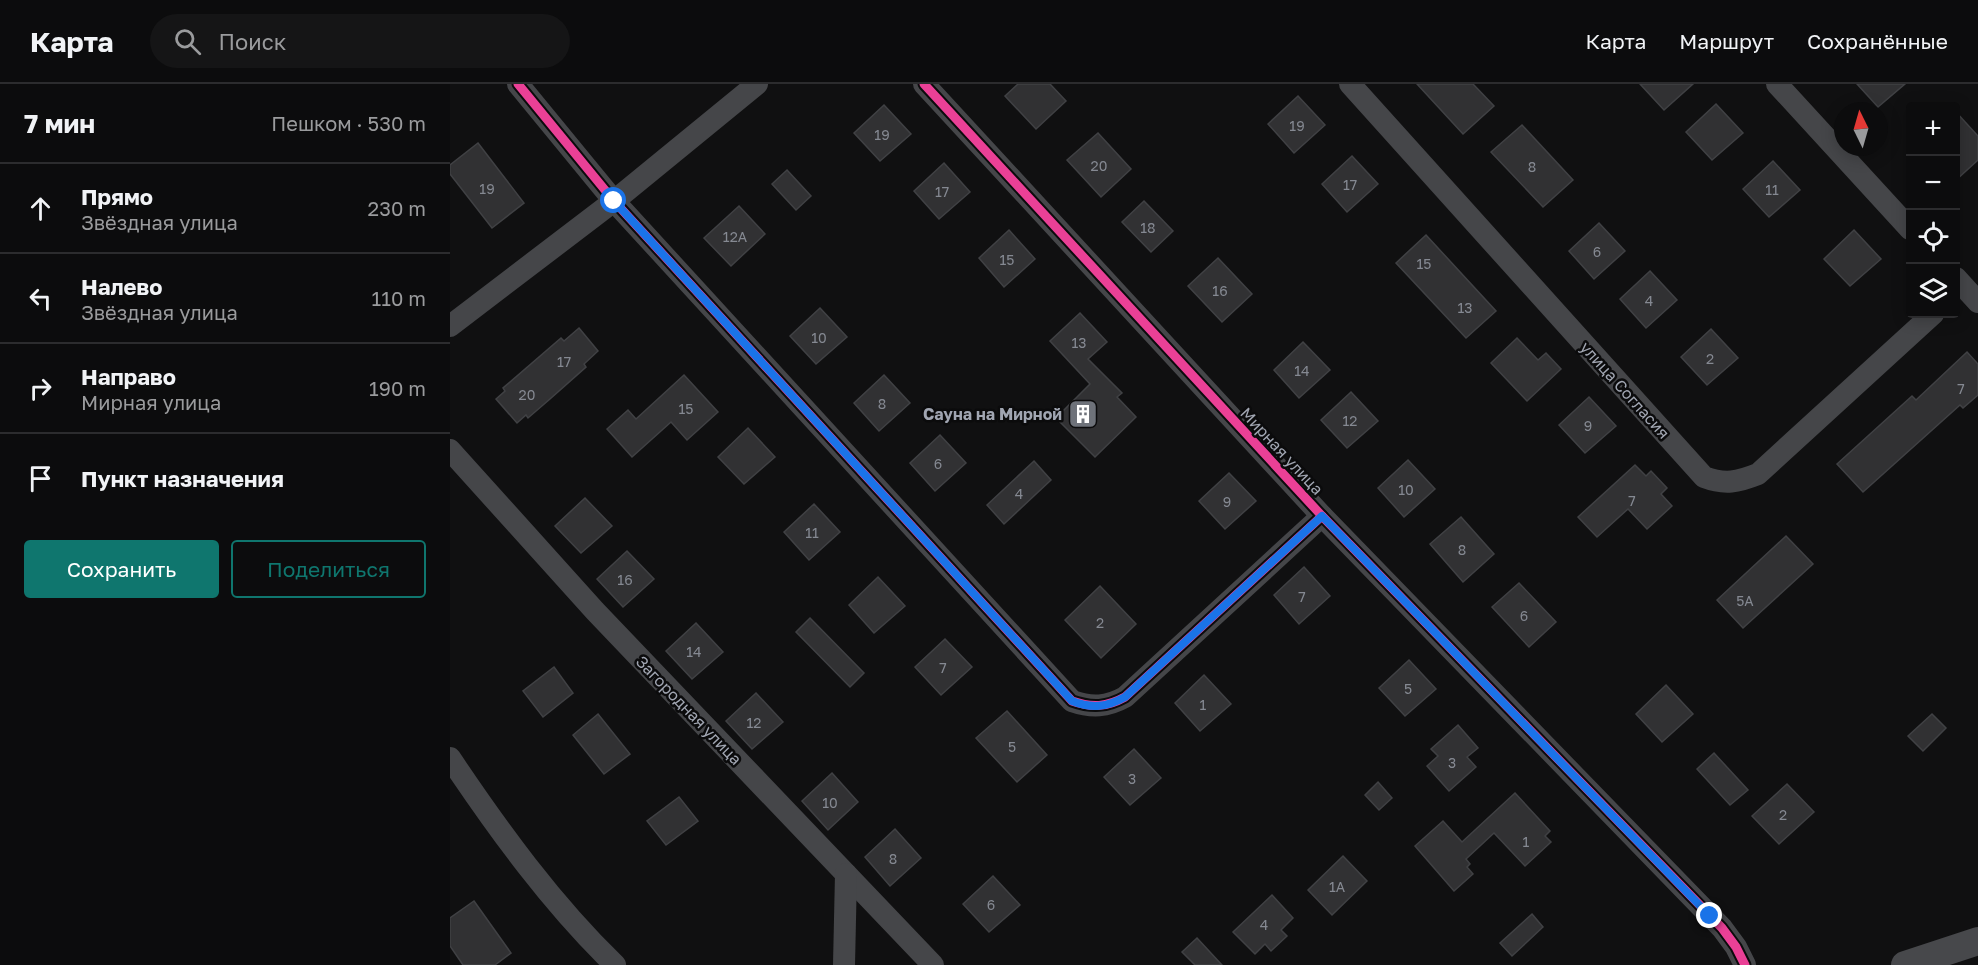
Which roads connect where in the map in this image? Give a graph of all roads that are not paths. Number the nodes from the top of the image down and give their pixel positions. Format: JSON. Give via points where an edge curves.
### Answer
{"nodes":[{"id":1,"x":518,"y":84,"type":"edge"},
{"id":2,"x":757,"y":84,"type":"edge"},
{"id":3,"x":924,"y":84,"type":"edge"},
{"id":4,"x":1350,"y":84,"type":"edge"},
{"id":5,"x":1777,"y":84,"type":"edge"},
{"id":6,"x":614,"y":201,"type":"junction"},
{"id":7,"x":1906,"y":224,"type":"edge"},
{"id":8,"x":1929,"y":318,"type":"edge"},
{"id":9,"x":450,"y":326,"type":"edge"},
{"id":10,"x":450,"y":450,"type":"edge"},
{"id":11,"x":1322,"y":516,"type":"junction"},
{"id":12,"x":450,"y":758,"type":"edge"},
{"id":13,"x":846,"y":874,"type":"junction"},
{"id":14,"x":1978,"y":941,"type":"edge"},
{"id":15,"x":615,"y":965,"type":"edge"},
{"id":16,"x":844,"y":965,"type":"edge"},
{"id":17,"x":933,"y":965,"type":"edge"},
{"id":18,"x":1745,"y":965,"type":"edge"},
{"id":19,"x":1905,"y":965,"type":"edge"}],
"edges":[{"from":1,"to":6,"type":"street"},
{"from":2,"to":6,"type":"street"},
{"from":3,"to":11,"type":"street","name":"Мирная улица"},
{"from":4,"to":8,"type":"street","name":"улица Согласия","via":[[1704,477],[1719,483],[1736,483],[1758,474]]},
{"from":5,"to":7,"type":"street"},
{"from":6,"to":9,"type":"street"},
{"from":6,"to":11,"type":"street","via":[[1072,701],[1097,706],[1125,697]]},
{"from":10,"to":13,"type":"street","name":"Загородная улица","via":[[594,611]]},
{"from":11,"to":18,"type":"street","name":"Мирная улица","via":[[1722,928]]},
{"from":12,"to":15,"type":"street","via":[[510,843]]},
{"from":13,"to":16,"type":"street"},
{"from":13,"to":17,"type":"street","name":"Загородная улица"},
{"from":14,"to":19,"type":"main road"}]}
